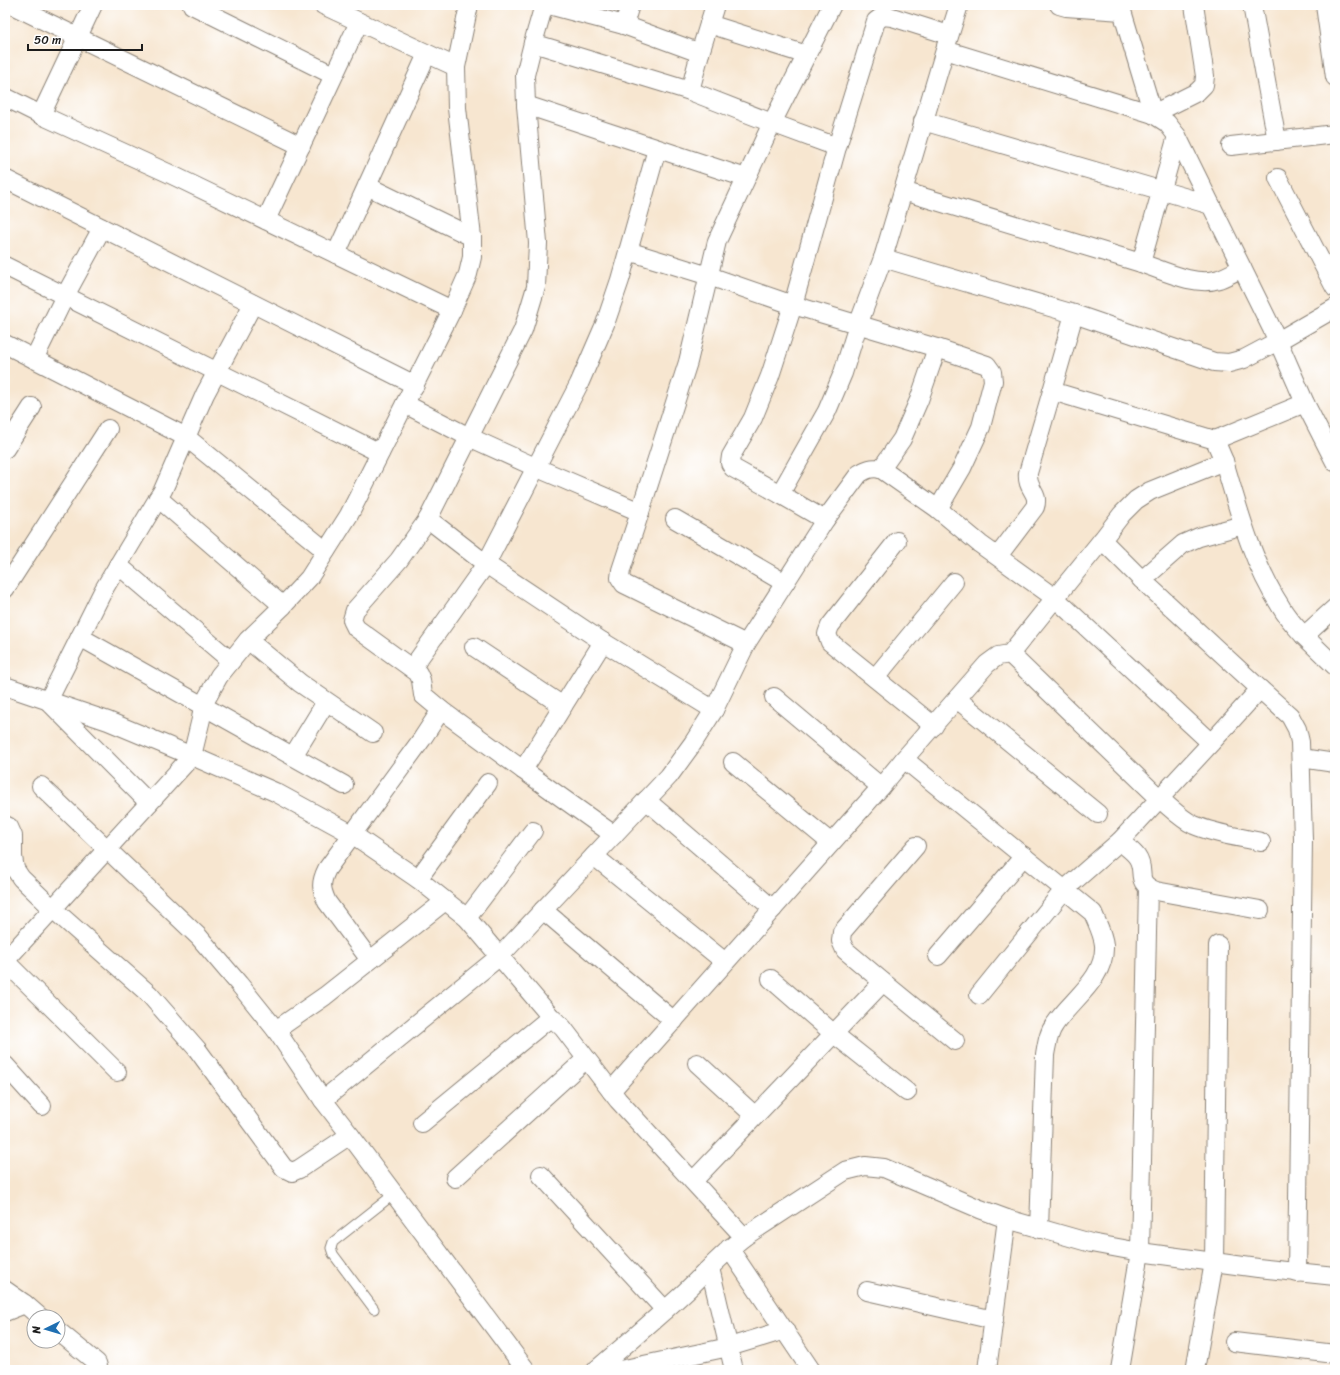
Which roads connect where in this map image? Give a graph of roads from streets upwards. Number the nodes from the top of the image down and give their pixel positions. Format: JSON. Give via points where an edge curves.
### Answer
{"nodes":[{"id":1,"x":12,"y":5,"type":"edge"},
{"id":2,"x":93,"y":5,"type":"edge"},
{"id":3,"x":192,"y":5,"type":"edge"},
{"id":4,"x":323,"y":5,"type":"edge"},
{"id":5,"x":469,"y":5,"type":"edge"},
{"id":6,"x":544,"y":5,"type":"edge"},
{"id":7,"x":549,"y":5,"type":"edge"},
{"id":8,"x":630,"y":5,"type":"edge"},
{"id":9,"x":715,"y":5,"type":"edge"},
{"id":10,"x":831,"y":5,"type":"edge"},
{"id":11,"x":959,"y":5,"type":"edge"},
{"id":12,"x":1194,"y":5,"type":"edge"},
{"id":13,"x":1252,"y":5,"type":"edge"},
{"id":14,"x":1324,"y":5,"type":"edge"},
{"id":15,"x":1064,"y":6,"type":"edge"},
{"id":16,"x":1128,"y":8,"type":"edge"},
{"id":17,"x":359,"y":22,"type":"junction"},
{"id":18,"x":709,"y":24,"type":"junction"},
{"id":19,"x":624,"y":25,"type":"junction"},
{"id":20,"x":78,"y":37,"type":"junction"},
{"id":21,"x":533,"y":43,"type":"junction"},
{"id":22,"x":947,"y":43,"type":"junction"},
{"id":23,"x":700,"y":53,"type":"junction"},
{"id":24,"x":427,"y":54,"type":"junction"},
{"id":25,"x":807,"y":55,"type":"junction"},
{"id":26,"x":456,"y":67,"type":"junction"},
{"id":27,"x":334,"y":75,"type":"junction"},
{"id":28,"x":1335,"y":77,"type":"edge"},
{"id":29,"x":690,"y":91,"type":"junction"},
{"id":30,"x":5,"y":97,"type":"edge"},
{"id":31,"x":526,"y":106,"type":"junction"},
{"id":32,"x":1153,"y":114,"type":"junction"},
{"id":33,"x":41,"y":115,"type":"junction"},
{"id":34,"x":924,"y":121,"type":"junction"},
{"id":35,"x":772,"y":123,"type":"junction"},
{"id":36,"x":1335,"y":134,"type":"edge"},
{"id":37,"x":1177,"y":136,"type":"junction"},
{"id":38,"x":1277,"y":141,"type":"junction"},
{"id":39,"x":301,"y":146,"type":"junction"},
{"id":40,"x":1231,"y":146,"type":"dead end"},
{"id":41,"x":837,"y":147,"type":"junction"},
{"id":42,"x":657,"y":149,"type":"junction"},
{"id":43,"x":746,"y":178,"type":"junction"},
{"id":44,"x":1278,"y":178,"type":"dead end"},
{"id":45,"x":5,"y":179,"type":"edge"},
{"id":46,"x":367,"y":186,"type":"junction"},
{"id":47,"x":903,"y":191,"type":"junction"},
{"id":48,"x":1161,"y":191,"type":"junction"},
{"id":49,"x":1210,"y":205,"type":"junction"},
{"id":50,"x":266,"y":220,"type":"junction"},
{"id":51,"x":102,"y":228,"type":"junction"},
{"id":52,"x":472,"y":237,"type":"junction"},
{"id":53,"x":628,"y":251,"type":"junction"},
{"id":54,"x":336,"y":254,"type":"junction"},
{"id":55,"x":883,"y":258,"type":"junction"},
{"id":56,"x":1141,"y":263,"type":"junction"},
{"id":57,"x":5,"y":266,"type":"edge"},
{"id":58,"x":1242,"y":268,"type":"junction"},
{"id":59,"x":709,"y":276,"type":"junction"},
{"id":60,"x":1335,"y":288,"type":"edge"},
{"id":61,"x":65,"y":296,"type":"junction"},
{"id":62,"x":253,"y":304,"type":"junction"},
{"id":63,"x":793,"y":305,"type":"junction"},
{"id":64,"x":1335,"y":308,"type":"edge"},
{"id":65,"x":452,"y":310,"type":"junction"},
{"id":66,"x":1074,"y":314,"type":"junction"},
{"id":67,"x":858,"y":325,"type":"junction"},
{"id":68,"x":1278,"y":341,"type":"junction"},
{"id":69,"x":5,"y":344,"type":"edge"},
{"id":70,"x":937,"y":348,"type":"junction"},
{"id":71,"x":34,"y":359,"type":"junction"},
{"id":72,"x":218,"y":371,"type":"junction"},
{"id":73,"x":415,"y":385,"type":"junction"},
{"id":74,"x":1052,"y":391,"type":"junction"},
{"id":75,"x":1305,"y":403,"type":"junction"},
{"id":76,"x":405,"y":404,"type":"junction"},
{"id":77,"x":32,"y":407,"type":"dead end"},
{"id":78,"x":108,"y":429,"type":"dead end"},
{"id":79,"x":186,"y":437,"type":"junction"},
{"id":80,"x":469,"y":437,"type":"junction"},
{"id":81,"x":1215,"y":440,"type":"junction"},
{"id":82,"x":5,"y":449,"type":"edge"},
{"id":83,"x":380,"y":453,"type":"junction"},
{"id":84,"x":1224,"y":461,"type":"junction"},
{"id":85,"x":1335,"y":462,"type":"edge"},
{"id":86,"x":535,"y":467,"type":"junction"},
{"id":87,"x":882,"y":469,"type":"junction"},
{"id":88,"x":780,"y":494,"type":"junction"},
{"id":89,"x":158,"y":498,"type":"junction"},
{"id":90,"x":938,"y":509,"type":"junction"},
{"id":91,"x":640,"y":512,"type":"junction"},
{"id":92,"x":428,"y":519,"type":"junction"},
{"id":93,"x":675,"y":519,"type":"dead end"},
{"id":94,"x":825,"y":520,"type":"junction"},
{"id":95,"x":1243,"y":525,"type":"junction"},
{"id":96,"x":1102,"y":540,"type":"junction"},
{"id":97,"x":897,"y":541,"type":"dead end"},
{"id":98,"x":326,"y":550,"type":"junction"},
{"id":99,"x":998,"y":556,"type":"junction"},
{"id":100,"x":486,"y":564,"type":"junction"},
{"id":101,"x":118,"y":565,"type":"junction"},
{"id":102,"x":1142,"y":580,"type":"junction"},
{"id":103,"x":954,"y":582,"type":"dead end"},
{"id":104,"x":785,"y":583,"type":"junction"},
{"id":105,"x":5,"y":589,"type":"edge"},
{"id":106,"x":1055,"y":598,"type":"junction"},
{"id":107,"x":283,"y":606,"type":"junction"},
{"id":108,"x":1335,"y":608,"type":"edge"},
{"id":109,"x":1304,"y":636,"type":"junction"},
{"id":110,"x":80,"y":637,"type":"junction"},
{"id":111,"x":248,"y":640,"type":"junction"},
{"id":112,"x":603,"y":642,"type":"junction"},
{"id":113,"x":746,"y":644,"type":"junction"},
{"id":114,"x":474,"y":647,"type":"dead end"},
{"id":115,"x":1010,"y":654,"type":"junction"},
{"id":116,"x":231,"y":661,"type":"junction"},
{"id":117,"x":1335,"y":666,"type":"edge"},
{"id":118,"x":412,"y":668,"type":"junction"},
{"id":119,"x":875,"y":678,"type":"junction"},
{"id":120,"x":5,"y":686,"type":"edge"},
{"id":121,"x":1260,"y":689,"type":"junction"},
{"id":122,"x":774,"y":697,"type":"dead end"},
{"id":123,"x":957,"y":699,"type":"junction"},
{"id":124,"x":48,"y":701,"type":"junction"},
{"id":125,"x":326,"y":702,"type":"junction"},
{"id":126,"x":203,"y":705,"type":"junction"},
{"id":127,"x":563,"y":706,"type":"junction"},
{"id":128,"x":441,"y":710,"type":"junction"},
{"id":129,"x":714,"y":710,"type":"junction"},
{"id":130,"x":934,"y":726,"type":"junction"},
{"id":131,"x":373,"y":733,"type":"dead end"},
{"id":132,"x":1211,"y":744,"type":"junction"},
{"id":133,"x":192,"y":756,"type":"junction"},
{"id":134,"x":293,"y":756,"type":"junction"},
{"id":135,"x":1300,"y":758,"type":"junction"},
{"id":136,"x":904,"y":759,"type":"junction"},
{"id":137,"x":733,"y":762,"type":"dead end"},
{"id":138,"x":1335,"y":763,"type":"edge"},
{"id":139,"x":523,"y":770,"type":"junction"},
{"id":140,"x":488,"y":783,"type":"dead end"},
{"id":141,"x":344,"y":785,"type":"dead end"},
{"id":142,"x":41,"y":786,"type":"dead end"},
{"id":143,"x":881,"y":787,"type":"junction"},
{"id":144,"x":1160,"y":799,"type":"junction"},
{"id":145,"x":646,"y":800,"type":"junction"},
{"id":146,"x":149,"y":802,"type":"junction"},
{"id":147,"x":1098,"y":814,"type":"dead end"},
{"id":148,"x":5,"y":825,"type":"edge"},
{"id":149,"x":533,"y":831,"type":"dead end"},
{"id":150,"x":352,"y":834,"type":"junction"},
{"id":151,"x":614,"y":835,"type":"junction"},
{"id":152,"x":1120,"y":841,"type":"junction"},
{"id":153,"x":1261,"y":842,"type":"dead end"},
{"id":154,"x":831,"y":843,"type":"junction"},
{"id":155,"x":916,"y":846,"type":"dead end"},
{"id":156,"x":107,"y":849,"type":"junction"},
{"id":157,"x":594,"y":856,"type":"junction"},
{"id":158,"x":1024,"y":856,"type":"junction"},
{"id":159,"x":418,"y":879,"type":"junction"},
{"id":160,"x":1148,"y":887,"type":"junction"},
{"id":161,"x":1064,"y":890,"type":"junction"},
{"id":162,"x":445,"y":901,"type":"junction"},
{"id":163,"x":53,"y":909,"type":"junction"},
{"id":164,"x":772,"y":909,"type":"junction"},
{"id":165,"x":543,"y":910,"type":"junction"},
{"id":166,"x":1260,"y":910,"type":"dead end"},
{"id":167,"x":468,"y":918,"type":"junction"},
{"id":168,"x":1218,"y":945,"type":"dead end"},
{"id":169,"x":500,"y":956,"type":"junction"},
{"id":170,"x":938,"y":956,"type":"dead end"},
{"id":171,"x":370,"y":960,"type":"junction"},
{"id":172,"x":5,"y":961,"type":"edge"},
{"id":173,"x":725,"y":962,"type":"junction"},
{"id":174,"x":771,"y":979,"type":"dead end"},
{"id":175,"x":883,"y":982,"type":"junction"},
{"id":176,"x":979,"y":995,"type":"dead end"},
{"id":177,"x":551,"y":1017,"type":"junction"},
{"id":178,"x":674,"y":1020,"type":"junction"},
{"id":179,"x":276,"y":1030,"type":"junction"},
{"id":180,"x":834,"y":1034,"type":"junction"},
{"id":181,"x":955,"y":1042,"type":"dead end"},
{"id":182,"x":586,"y":1059,"type":"junction"},
{"id":183,"x":696,"y":1063,"type":"dead end"},
{"id":184,"x":5,"y":1065,"type":"edge"},
{"id":185,"x":117,"y":1072,"type":"dead end"},
{"id":186,"x":611,"y":1091,"type":"junction"},
{"id":187,"x":907,"y":1092,"type":"dead end"},
{"id":188,"x":323,"y":1100,"type":"junction"},
{"id":189,"x":42,"y":1106,"type":"dead end"},
{"id":190,"x":755,"y":1116,"type":"junction"},
{"id":191,"x":422,"y":1123,"type":"dead end"},
{"id":192,"x":350,"y":1135,"type":"junction"},
{"id":193,"x":541,"y":1175,"type":"dead end"},
{"id":194,"x":455,"y":1178,"type":"dead end"},
{"id":195,"x":693,"y":1181,"type":"junction"},
{"id":196,"x":1007,"y":1219,"type":"junction"},
{"id":197,"x":1039,"y":1229,"type":"junction"},
{"id":198,"x":744,"y":1237,"type":"junction"},
{"id":199,"x":729,"y":1248,"type":"junction"},
{"id":200,"x":1140,"y":1252,"type":"junction"},
{"id":201,"x":1214,"y":1262,"type":"junction"},
{"id":202,"x":710,"y":1268,"type":"junction"},
{"id":203,"x":1297,"y":1273,"type":"junction"},
{"id":204,"x":1335,"y":1276,"type":"edge"},
{"id":205,"x":5,"y":1290,"type":"edge"},
{"id":206,"x":867,"y":1291,"type":"dead end"},
{"id":207,"x":25,"y":1304,"type":"junction"},
{"id":208,"x":31,"y":1309,"type":"edge"},
{"id":209,"x":665,"y":1310,"type":"junction"},
{"id":210,"x":5,"y":1312,"type":"edge"},
{"id":211,"x":994,"y":1320,"type":"junction"},
{"id":212,"x":785,"y":1330,"type":"junction"},
{"id":213,"x":66,"y":1338,"type":"edge"},
{"id":214,"x":1234,"y":1342,"type":"dead end"},
{"id":215,"x":728,"y":1348,"type":"junction"},
{"id":216,"x":1335,"y":1354,"type":"edge"},
{"id":217,"x":99,"y":1370,"type":"edge"},
{"id":218,"x":526,"y":1370,"type":"edge"},
{"id":219,"x":596,"y":1370,"type":"edge"},
{"id":220,"x":620,"y":1370,"type":"edge"},
{"id":221,"x":734,"y":1370,"type":"edge"},
{"id":222,"x":811,"y":1370,"type":"edge"},
{"id":223,"x":987,"y":1370,"type":"edge"},
{"id":224,"x":1120,"y":1370,"type":"edge"},
{"id":225,"x":1195,"y":1370,"type":"edge"}],
"edges":[{"from":1,"to":20,"type":"street"},
{"from":2,"to":20,"type":"street"},
{"from":3,"to":27,"type":"street"},
{"from":4,"to":17,"type":"street"},
{"from":5,"to":26,"type":"street"},
{"from":6,"to":21,"type":"street"},
{"from":7,"to":19,"type":"street"},
{"from":8,"to":19,"type":"street"},
{"from":9,"to":18,"type":"street"},
{"from":10,"to":25,"type":"street"},
{"from":11,"to":22,"type":"street"},
{"from":12,"to":32,"type":"street","via":[[1205,76],[1204,85],[1197,92]]},
{"from":13,"to":38,"type":"street"},
{"from":14,"to":28,"type":"street"},
{"from":15,"to":16,"type":"street"},
{"from":16,"to":32,"type":"street"},
{"from":17,"to":24,"type":"street"},
{"from":17,"to":27,"type":"street"},
{"from":18,"to":23,"type":"street"},
{"from":18,"to":25,"type":"street"},
{"from":19,"to":23,"type":"street"},
{"from":20,"to":33,"type":"street"},
{"from":20,"to":39,"type":"street"},
{"from":21,"to":29,"type":"street"},
{"from":21,"to":31,"type":"street","via":[[525,75]]},
{"from":22,"to":32,"type":"street"},
{"from":22,"to":34,"type":"street"},
{"from":22,"to":41,"type":"street","via":[[892,17],[883,16],[876,21]]},
{"from":23,"to":29,"type":"street"},
{"from":24,"to":26,"type":"street"},
{"from":24,"to":46,"type":"street"},
{"from":25,"to":35,"type":"street"},
{"from":26,"to":52,"type":"street","via":[[457,108]]},
{"from":27,"to":39,"type":"street"},
{"from":29,"to":35,"type":"street"},
{"from":30,"to":33,"type":"street"},
{"from":31,"to":42,"type":"street"},
{"from":31,"to":80,"type":"street","via":[[538,243],[536,287],[523,330]]},
{"from":32,"to":37,"type":"street","via":[[1167,123]]},
{"from":33,"to":50,"type":"street"},
{"from":34,"to":47,"type":"street"},
{"from":34,"to":48,"type":"street"},
{"from":35,"to":41,"type":"street"},
{"from":35,"to":43,"type":"street"},
{"from":36,"to":38,"type":"street"},
{"from":37,"to":48,"type":"street"},
{"from":37,"to":49,"type":"street"},
{"from":38,"to":40,"type":"street"},
{"from":39,"to":50,"type":"street"},
{"from":41,"to":63,"type":"street"},
{"from":42,"to":43,"type":"street"},
{"from":42,"to":53,"type":"street"},
{"from":43,"to":59,"type":"street","via":[[717,241]]},
{"from":44,"to":60,"type":"street"},
{"from":45,"to":51,"type":"street"},
{"from":46,"to":52,"type":"street"},
{"from":46,"to":54,"type":"street"},
{"from":47,"to":55,"type":"street"},
{"from":47,"to":56,"type":"street"},
{"from":48,"to":49,"type":"street"},
{"from":48,"to":56,"type":"street"},
{"from":49,"to":58,"type":"street"},
{"from":50,"to":54,"type":"street"},
{"from":51,"to":61,"type":"street"},
{"from":51,"to":62,"type":"street"},
{"from":52,"to":65,"type":"street","via":[[472,257],[468,274]]},
{"from":53,"to":59,"type":"street"},
{"from":53,"to":86,"type":"street","via":[[599,337],[579,384]]},
{"from":54,"to":65,"type":"street"},
{"from":55,"to":66,"type":"street"},
{"from":55,"to":67,"type":"street"},
{"from":56,"to":58,"type":"street","via":[[1180,277],[1201,281],[1218,279]]},
{"from":57,"to":61,"type":"street"},
{"from":58,"to":68,"type":"street"},
{"from":59,"to":63,"type":"street"},
{"from":59,"to":91,"type":"street","via":[[688,362]]},
{"from":61,"to":71,"type":"street"},
{"from":61,"to":72,"type":"street"},
{"from":62,"to":72,"type":"street"},
{"from":62,"to":73,"type":"street"},
{"from":63,"to":67,"type":"street"},
{"from":63,"to":88,"type":"street","via":[[767,383],[753,418],[731,456],[730,463],[734,468]]},
{"from":64,"to":68,"type":"street"},
{"from":65,"to":73,"type":"street"},
{"from":66,"to":68,"type":"street","via":[[1214,362],[1230,364]]},
{"from":66,"to":74,"type":"street"},
{"from":67,"to":70,"type":"street"},
{"from":67,"to":88,"type":"street","via":[[843,373],[827,411]]},
{"from":68,"to":75,"type":"street"},
{"from":69,"to":71,"type":"street"},
{"from":70,"to":87,"type":"street","via":[[902,439]]},
{"from":70,"to":90,"type":"street","via":[[987,365],[992,372],[993,381],[981,428]]},
{"from":71,"to":79,"type":"street"},
{"from":72,"to":79,"type":"street"},
{"from":72,"to":83,"type":"street"},
{"from":73,"to":76,"type":"street"},
{"from":74,"to":81,"type":"street"},
{"from":74,"to":99,"type":"street","via":[[1028,473],[1027,481],[1037,501]]},
{"from":75,"to":81,"type":"street"},
{"from":75,"to":85,"type":"street"},
{"from":76,"to":80,"type":"street"},
{"from":76,"to":83,"type":"street"},
{"from":77,"to":82,"type":"street"},
{"from":78,"to":105,"type":"street"},
{"from":79,"to":89,"type":"street"},
{"from":79,"to":98,"type":"street"},
{"from":80,"to":86,"type":"street"},
{"from":80,"to":92,"type":"street"},
{"from":81,"to":84,"type":"street"},
{"from":83,"to":98,"type":"street","via":[[349,515]]},
{"from":84,"to":95,"type":"street"},
{"from":84,"to":96,"type":"street","via":[[1150,490],[1122,514]]},
{"from":86,"to":91,"type":"street"},
{"from":86,"to":100,"type":"street"},
{"from":87,"to":90,"type":"street"},
{"from":87,"to":94,"type":"street","via":[[873,467],[859,474]]},
{"from":88,"to":94,"type":"street"},
{"from":89,"to":101,"type":"street"},
{"from":89,"to":107,"type":"street"},
{"from":90,"to":99,"type":"street"},
{"from":91,"to":113,"type":"street","via":[[621,570],[620,578],[624,584]]},
{"from":92,"to":100,"type":"street"},
{"from":92,"to":118,"type":"street","via":[[399,560],[355,610],[352,620],[356,628]]},
{"from":93,"to":104,"type":"street"},
{"from":94,"to":104,"type":"street"},
{"from":95,"to":102,"type":"street","via":[[1199,537],[1184,544]]},
{"from":95,"to":109,"type":"street","via":[[1259,568],[1281,609]]},
{"from":96,"to":102,"type":"street"},
{"from":96,"to":106,"type":"street"},
{"from":97,"to":119,"type":"street","via":[[830,626],[827,634],[830,642]]},
{"from":98,"to":107,"type":"street","via":[[308,578]]},
{"from":99,"to":106,"type":"street"},
{"from":100,"to":112,"type":"street"},
{"from":100,"to":118,"type":"street"},
{"from":101,"to":110,"type":"street"},
{"from":101,"to":116,"type":"street"},
{"from":102,"to":121,"type":"street"},
{"from":103,"to":119,"type":"street"},
{"from":104,"to":113,"type":"street"},
{"from":106,"to":115,"type":"street"},
{"from":106,"to":132,"type":"street"},
{"from":107,"to":111,"type":"street"},
{"from":108,"to":109,"type":"street"},
{"from":109,"to":117,"type":"street"},
{"from":110,"to":124,"type":"street"},
{"from":110,"to":126,"type":"street"},
{"from":111,"to":116,"type":"street"},
{"from":111,"to":125,"type":"street"},
{"from":112,"to":127,"type":"street"},
{"from":112,"to":129,"type":"street"},
{"from":113,"to":129,"type":"street"},
{"from":114,"to":127,"type":"street"},
{"from":115,"to":123,"type":"street","via":[[998,656],[987,664]]},
{"from":115,"to":144,"type":"street"},
{"from":116,"to":126,"type":"street","via":[[219,676]]},
{"from":118,"to":128,"type":"street","via":[[421,680],[423,695]]},
{"from":119,"to":130,"type":"street"},
{"from":120,"to":124,"type":"street"},
{"from":121,"to":132,"type":"street"},
{"from":121,"to":135,"type":"street","via":[[1290,716],[1297,729]]},
{"from":122,"to":143,"type":"street"},
{"from":123,"to":130,"type":"street"},
{"from":123,"to":147,"type":"street"},
{"from":124,"to":133,"type":"street","via":[[108,721]]},
{"from":124,"to":146,"type":"street"},
{"from":125,"to":131,"type":"street"},
{"from":125,"to":134,"type":"street"},
{"from":126,"to":133,"type":"street"},
{"from":126,"to":134,"type":"street"},
{"from":127,"to":139,"type":"street"},
{"from":128,"to":139,"type":"street"},
{"from":128,"to":150,"type":"street"},
{"from":129,"to":145,"type":"street","via":[[669,776]]},
{"from":130,"to":136,"type":"street"},
{"from":132,"to":144,"type":"street"},
{"from":133,"to":146,"type":"street"},
{"from":133,"to":150,"type":"street","via":[[275,792]]},
{"from":134,"to":141,"type":"street"},
{"from":135,"to":138,"type":"street"},
{"from":135,"to":203,"type":"street","via":[[1303,839]]},
{"from":136,"to":143,"type":"street"},
{"from":136,"to":158,"type":"street"},
{"from":137,"to":154,"type":"street"},
{"from":139,"to":151,"type":"street"},
{"from":140,"to":159,"type":"street"},
{"from":142,"to":156,"type":"street"},
{"from":143,"to":154,"type":"street"},
{"from":144,"to":152,"type":"street"},
{"from":144,"to":153,"type":"street","via":[[1194,825]]},
{"from":145,"to":151,"type":"street"},
{"from":145,"to":164,"type":"street"},
{"from":146,"to":156,"type":"street"},
{"from":148,"to":163,"type":"street","via":[[9,827],[13,836],[15,869]]},
{"from":149,"to":167,"type":"street"},
{"from":150,"to":159,"type":"street"},
{"from":150,"to":171,"type":"street","via":[[327,869],[322,879],[322,892]]},
{"from":151,"to":157,"type":"street"},
{"from":152,"to":160,"type":"street","via":[[1137,857],[1141,874]]},
{"from":152,"to":161,"type":"street"},
{"from":154,"to":164,"type":"street"},
{"from":155,"to":175,"type":"street","via":[[842,932],[841,941],[845,950]]},
{"from":156,"to":163,"type":"street"},
{"from":156,"to":179,"type":"street","via":[[199,937]]},
{"from":157,"to":165,"type":"street"},
{"from":157,"to":173,"type":"street"},
{"from":158,"to":161,"type":"street"},
{"from":158,"to":170,"type":"street"},
{"from":159,"to":162,"type":"street"},
{"from":160,"to":166,"type":"street"},
{"from":160,"to":200,"type":"street"},
{"from":161,"to":176,"type":"street"},
{"from":161,"to":197,"type":"street","via":[[1093,913],[1104,944],[1103,958],[1097,974],[1055,1024],[1048,1038],[1045,1055]]},
{"from":162,"to":167,"type":"street"},
{"from":162,"to":171,"type":"street"},
{"from":163,"to":172,"type":"street"},
{"from":163,"to":192,"type":"street","via":[[149,994],[198,1049],[284,1168],[292,1172],[300,1170]]},
{"from":164,"to":173,"type":"street"},
{"from":165,"to":169,"type":"street"},
{"from":165,"to":178,"type":"street"},
{"from":167,"to":169,"type":"street"},
{"from":168,"to":201,"type":"street"},
{"from":169,"to":177,"type":"street"},
{"from":169,"to":188,"type":"street"},
{"from":171,"to":179,"type":"street"},
{"from":172,"to":185,"type":"street"},
{"from":173,"to":178,"type":"street"},
{"from":174,"to":180,"type":"street"},
{"from":175,"to":180,"type":"street"},
{"from":175,"to":181,"type":"street"},
{"from":177,"to":182,"type":"street","via":[[563,1028]]},
{"from":177,"to":191,"type":"street"},
{"from":178,"to":186,"type":"street"},
{"from":179,"to":188,"type":"street"},
{"from":180,"to":187,"type":"street"},
{"from":180,"to":190,"type":"street"},
{"from":182,"to":186,"type":"street"},
{"from":182,"to":194,"type":"street"},
{"from":183,"to":190,"type":"street"},
{"from":184,"to":189,"type":"street"},
{"from":186,"to":195,"type":"street"},
{"from":188,"to":192,"type":"street"},
{"from":190,"to":195,"type":"street"},
{"from":192,"to":218,"type":"street"},
{"from":193,"to":209,"type":"street"},
{"from":195,"to":198,"type":"street"},
{"from":196,"to":197,"type":"street"},
{"from":196,"to":198,"type":"street","via":[[884,1168],[865,1166],[845,1171]]},
{"from":196,"to":211,"type":"street"},
{"from":197,"to":200,"type":"street","via":[[1091,1243]]},
{"from":198,"to":199,"type":"street"},
{"from":199,"to":202,"type":"street"},
{"from":199,"to":212,"type":"street"},
{"from":200,"to":201,"type":"street"},
{"from":200,"to":224,"type":"street"},
{"from":201,"to":203,"type":"street"},
{"from":201,"to":225,"type":"street"},
{"from":202,"to":209,"type":"street"},
{"from":202,"to":215,"type":"street"},
{"from":203,"to":204,"type":"street"},
{"from":205,"to":207,"type":"street"},
{"from":206,"to":211,"type":"street"},
{"from":207,"to":208,"type":"street"},
{"from":207,"to":210,"type":"street"},
{"from":209,"to":219,"type":"street"},
{"from":211,"to":223,"type":"street"},
{"from":212,"to":215,"type":"street"},
{"from":212,"to":222,"type":"street"},
{"from":213,"to":217,"type":"street","via":[[97,1363]]},
{"from":214,"to":216,"type":"street"},
{"from":215,"to":220,"type":"street"},
{"from":215,"to":221,"type":"street"}]}
